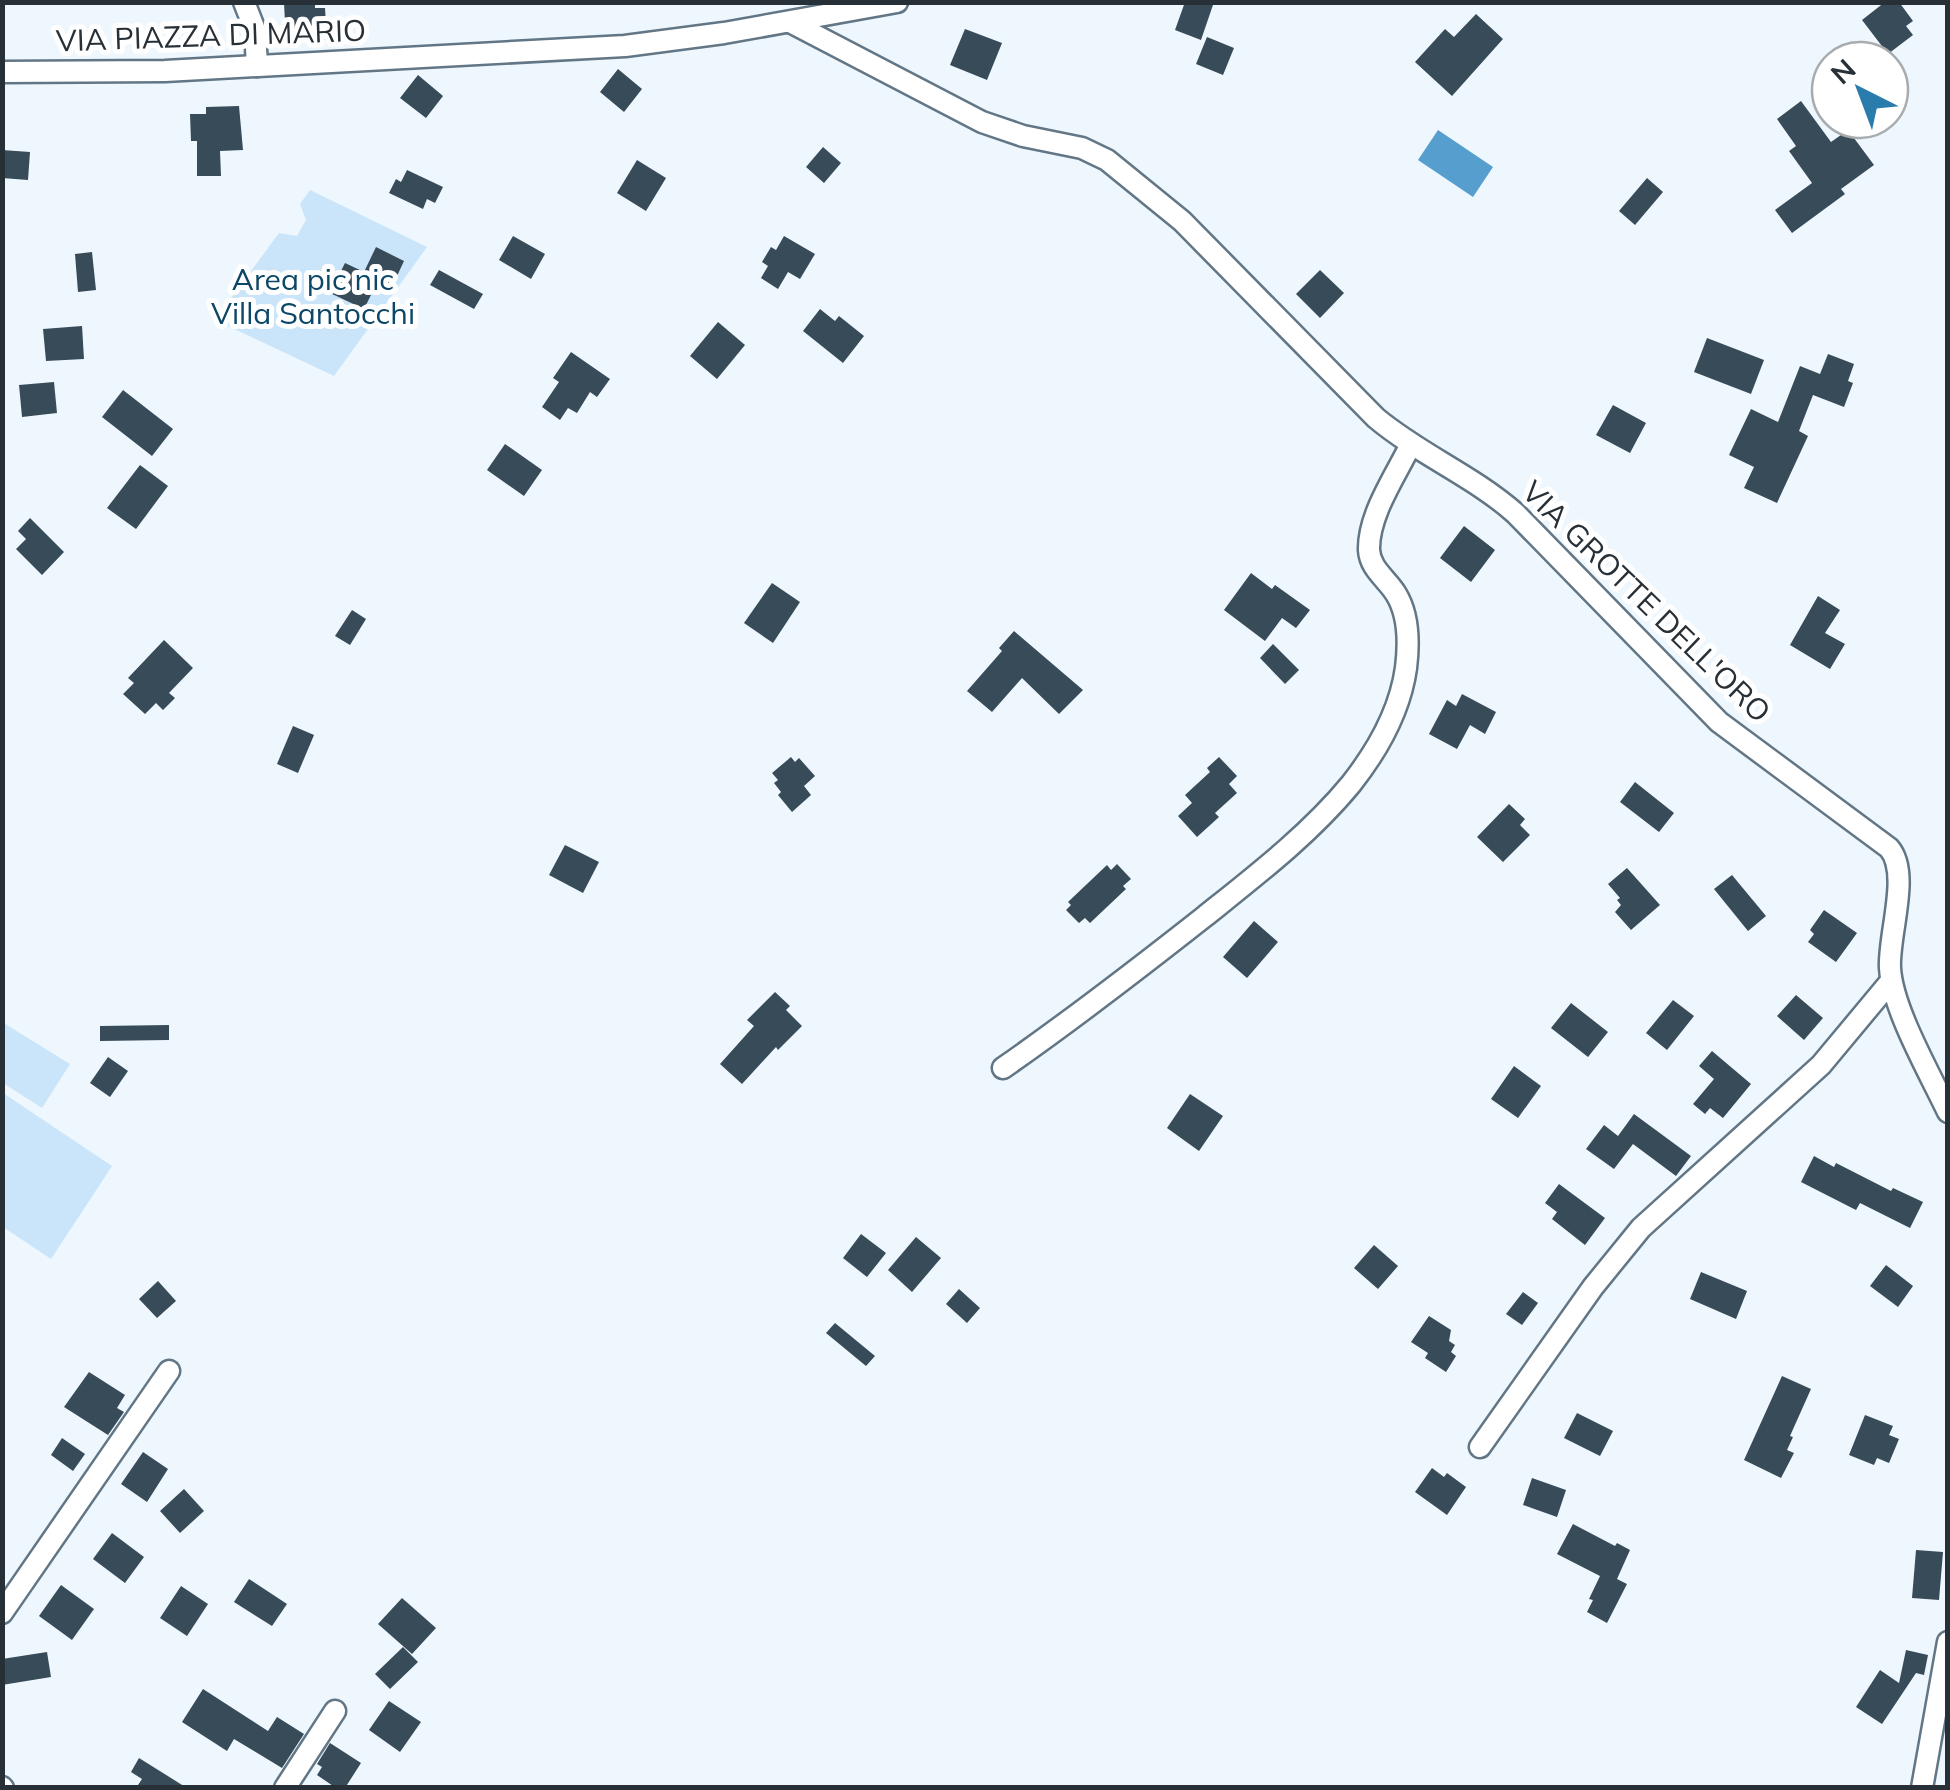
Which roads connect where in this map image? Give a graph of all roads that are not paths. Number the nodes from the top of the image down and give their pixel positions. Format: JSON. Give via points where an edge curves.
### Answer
{"nodes":[{"id":1,"x":244,"y":2,"type":"edge"},
{"id":2,"x":898,"y":2,"type":"edge"},
{"id":3,"x":790,"y":22,"type":"junction"},
{"id":4,"x":257,"y":66,"type":"junction"},
{"id":5,"x":2,"y":72,"type":"edge"},
{"id":6,"x":1411,"y":444,"type":"junction"},
{"id":7,"x":1891,"y":981,"type":"junction"},
{"id":8,"x":1003,"y":1068,"type":"dead end"},
{"id":9,"x":1948,"y":1112,"type":"edge"},
{"id":10,"x":169,"y":1370,"type":"dead end"},
{"id":11,"x":1480,"y":1447,"type":"dead end"},
{"id":12,"x":2,"y":1613,"type":"edge"},
{"id":13,"x":1948,"y":1642,"type":"edge"},
{"id":14,"x":334,"y":1711,"type":"dead end"},
{"id":15,"x":285,"y":1788,"type":"edge"},
{"id":16,"x":1922,"y":1788,"type":"edge"}],
"edges":[{"from":1,"to":4,"type":"street"},
{"from":2,"to":3,"type":"street","name":"VIA PIAZZA DI MARIO"},
{"from":3,"to":4,"type":"street","name":"VIA PIAZZA DI MARIO","via":[[626,46]]},
{"from":3,"to":6,"type":"street","name":"VIA GROTTE DELL'ORO","via":[[990,126],[1107,160],[1172,212],[1376,418]]},
{"from":4,"to":5,"type":"street","name":"VIA PIAZZA DI MARIO"},
{"from":6,"to":7,"type":"street","name":"VIA GROTTE DELL'ORO","via":[[1509,508],[1719,722],[1892,850],[1900,874]]},
{"from":6,"to":8,"type":"street","via":[[1370,539],[1374,566],[1404,611],[1408,652],[1393,714],[1370,758],[1338,798],[1245,883]]},
{"from":7,"to":9,"type":"street","name":"VIA GROTTE DELL'ORO"},
{"from":7,"to":11,"type":"street","via":[[1822,1065],[1634,1236]]},
{"from":10,"to":12,"type":"street"},
{"from":13,"to":16,"type":"street"},
{"from":14,"to":15,"type":"street"}]}
